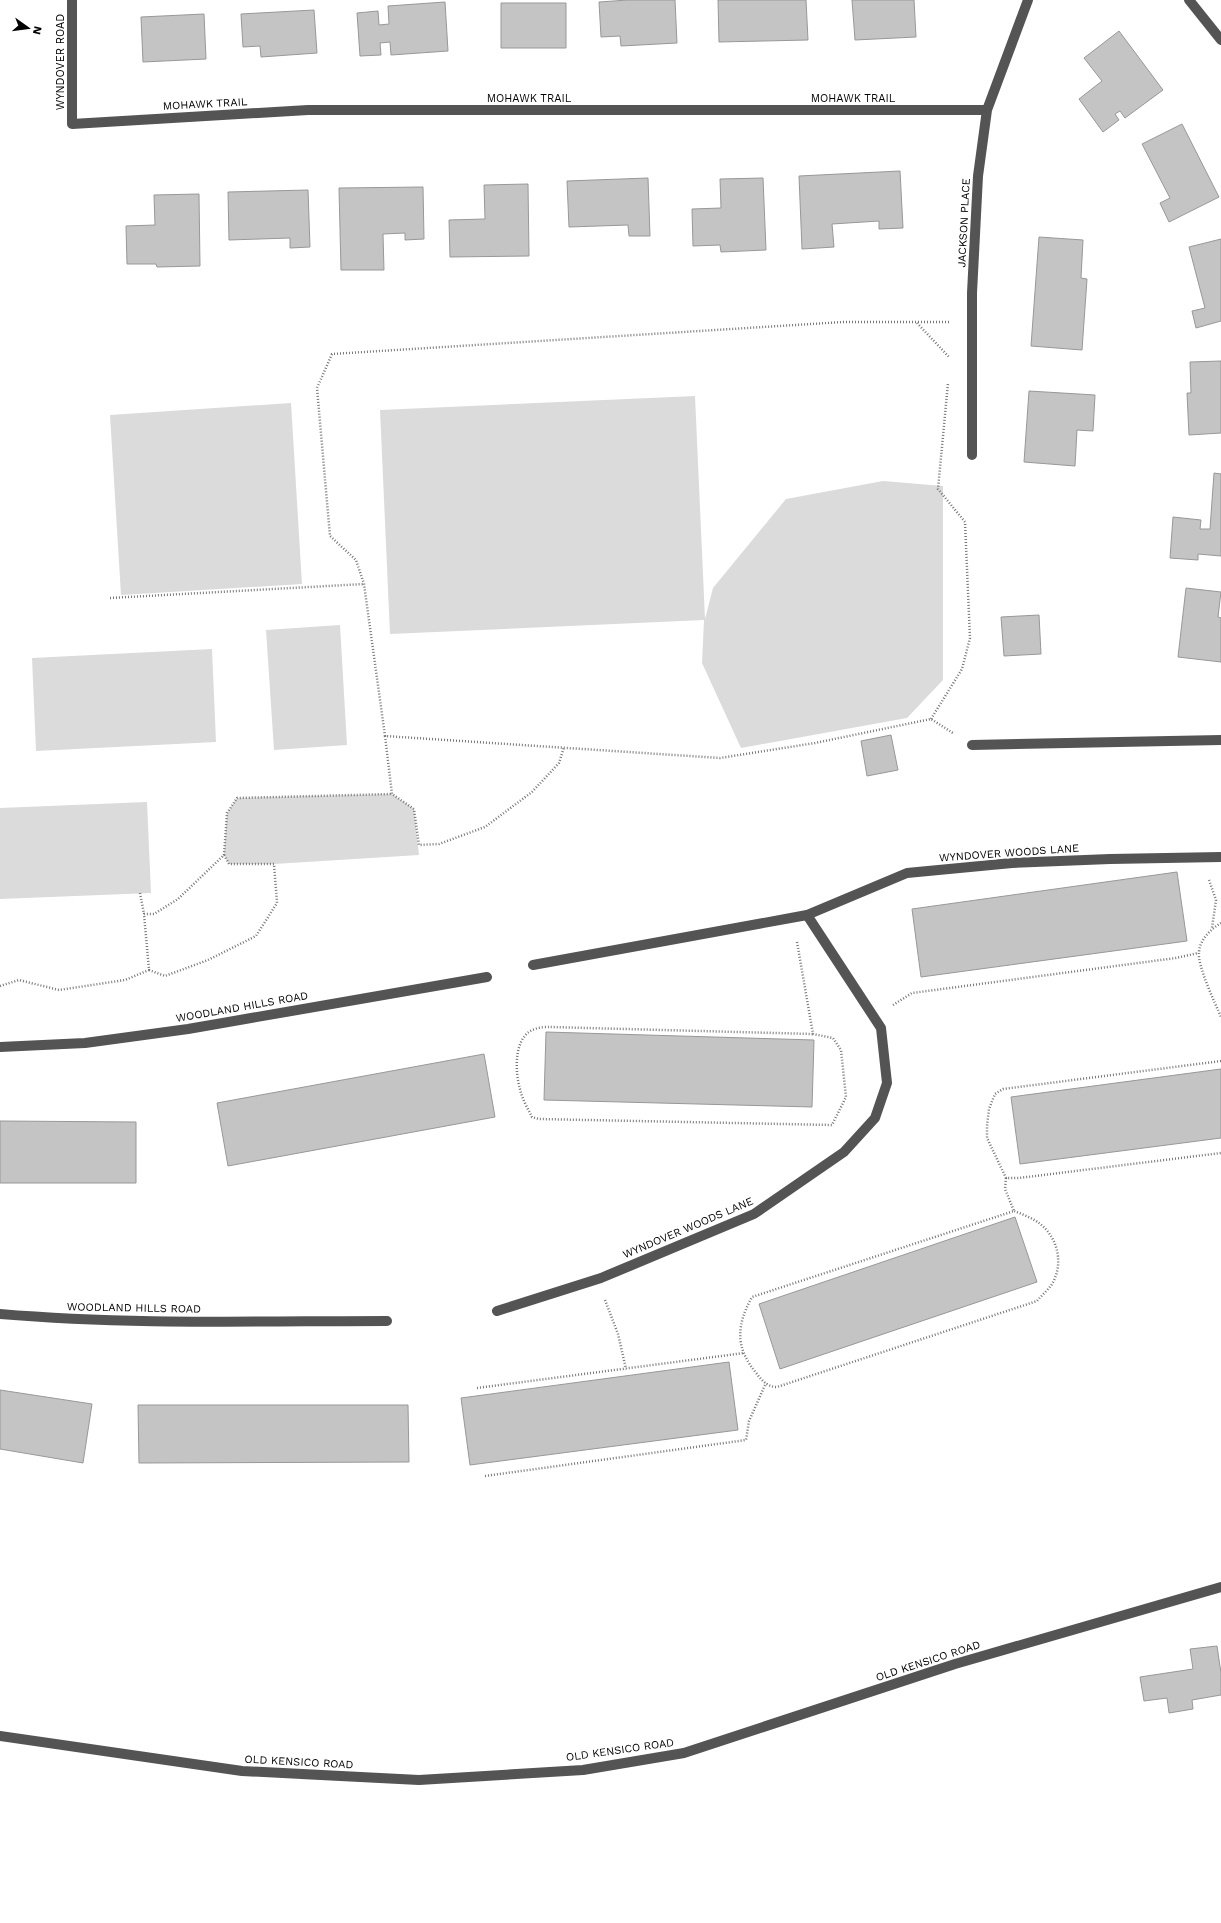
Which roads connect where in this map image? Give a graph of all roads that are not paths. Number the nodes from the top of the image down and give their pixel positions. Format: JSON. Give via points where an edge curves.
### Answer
{"nodes":[{"id":1,"x":72,"y":0,"type":"edge"},
{"id":2,"x":1028,"y":0,"type":"edge"},
{"id":3,"x":1189,"y":0,"type":"edge"},
{"id":4,"x":1221,"y":40,"type":"edge"},
{"id":5,"x":987,"y":110,"type":"junction"},
{"id":6,"x":72,"y":124,"type":"joint"},
{"id":7,"x":972,"y":455,"type":"dead end"},
{"id":8,"x":1221,"y":740,"type":"edge"},
{"id":9,"x":972,"y":745,"type":"road end"},
{"id":10,"x":1221,"y":858,"type":"edge"},
{"id":11,"x":806,"y":915,"type":"junction"},
{"id":12,"x":533,"y":965,"type":"dead end"},
{"id":13,"x":487,"y":977,"type":"dead end"},
{"id":14,"x":0,"y":1047,"type":"edge"},
{"id":15,"x":497,"y":1311,"type":"dead end"},
{"id":16,"x":0,"y":1314,"type":"edge"},
{"id":17,"x":387,"y":1322,"type":"dead end"},
{"id":18,"x":1221,"y":1587,"type":"edge"},
{"id":19,"x":0,"y":1736,"type":"edge"}],
"edges":[{"from":1,"to":6,"type":"street","name":"WYNDOVER ROAD"},
{"from":2,"to":5,"type":"street","name":"JACKSON PLACE"},
{"from":3,"to":4,"type":"street"},
{"from":5,"to":6,"type":"street","name":"MOHAWK TRAIL","via":[[308,110]]},
{"from":5,"to":7,"type":"street","name":"JACKSON PLACE","via":[[978,176],[972,293]]},
{"from":8,"to":9,"type":"street"},
{"from":10,"to":11,"type":"street","name":"WYNDOVER WOODS LANE","via":[[1012,863],[906,873]]},
{"from":11,"to":12,"type":"street","name":"WYNDOVER WOODS LANE"},
{"from":11,"to":15,"type":"street","name":"WYNDOVER WOODS LANE","via":[[881,1028],[887,1083],[876,1118],[844,1152],[754,1214],[596,1279]]},
{"from":13,"to":14,"type":"street","name":"WOODLAND HILLS ROAD","via":[[86,1043]]},
{"from":16,"to":17,"type":"street","name":"WOODLAND HILLS ROAD","via":[[158,1322]]},
{"from":18,"to":19,"type":"street","name":"OLD KENSICO ROAD","via":[[955,1664],[684,1753],[583,1770],[418,1780],[242,1772]]}]}
